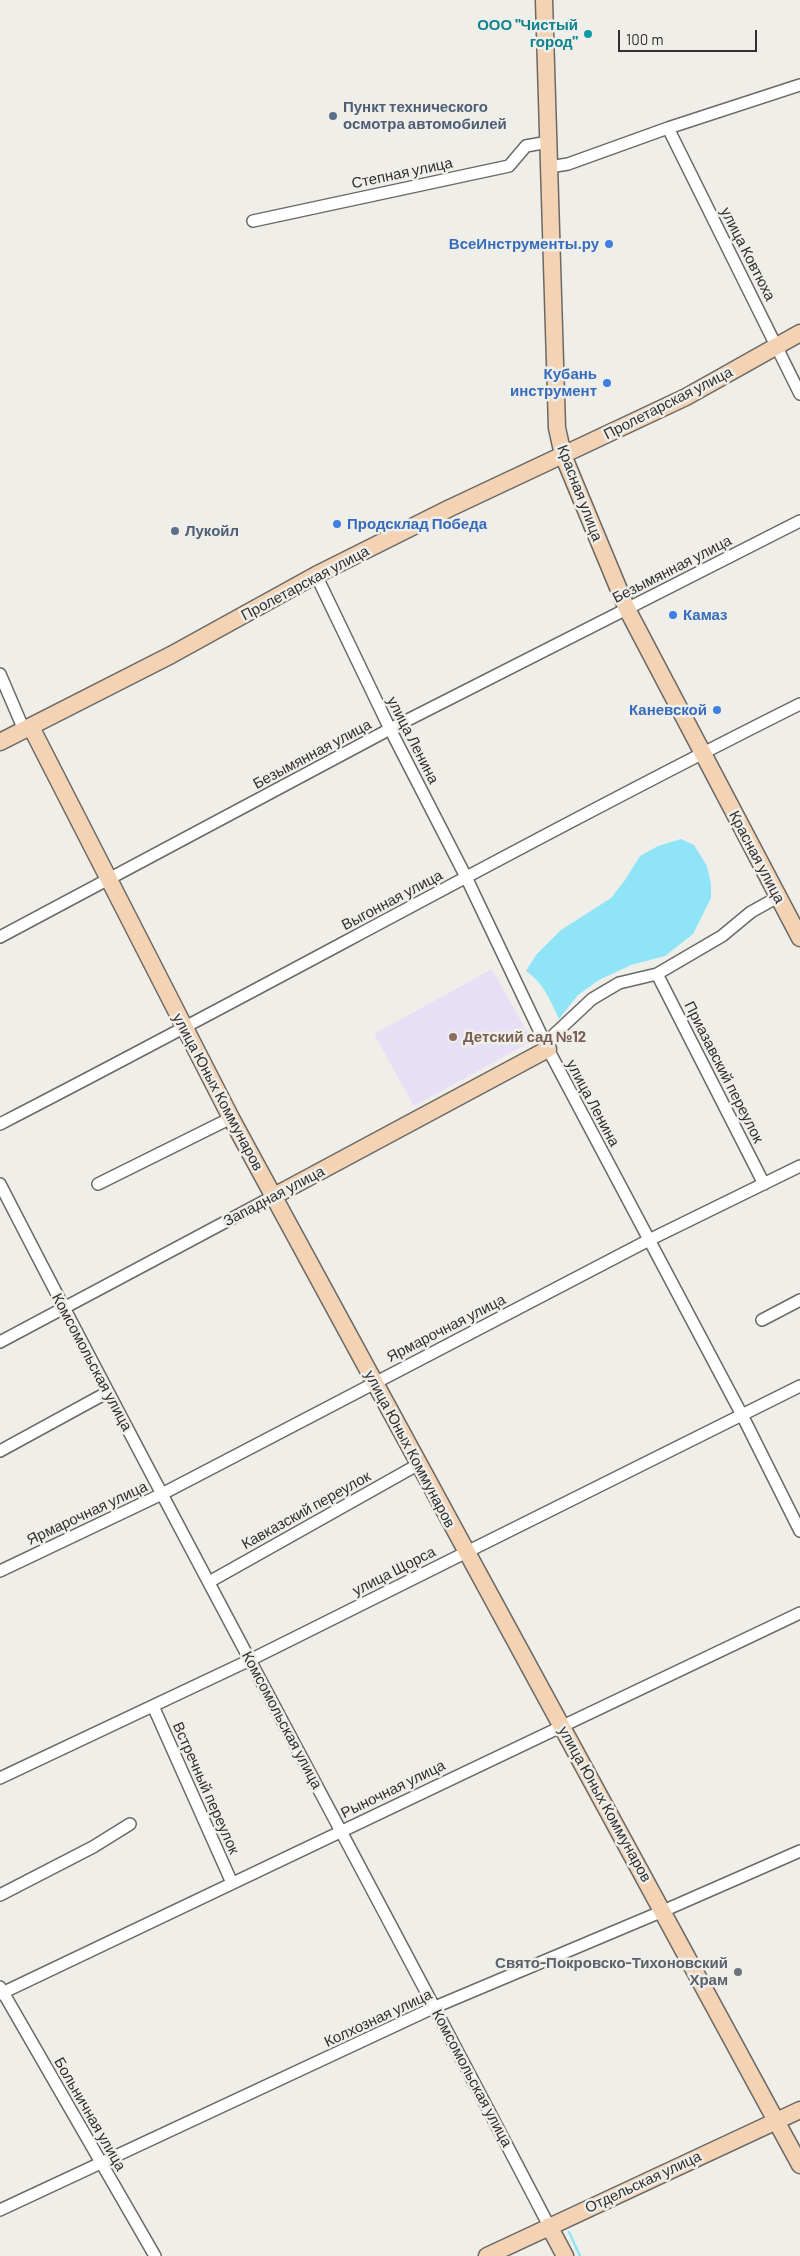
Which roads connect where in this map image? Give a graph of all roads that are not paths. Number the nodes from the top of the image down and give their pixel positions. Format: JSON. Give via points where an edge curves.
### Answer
{"nodes":[{"id":1,"x":544,"y":0,"type":"edge"},
{"id":2,"x":800,"y":85,"type":"edge"},
{"id":3,"x":668,"y":128,"type":"junction"},
{"id":4,"x":548,"y":142,"type":"junction"},
{"id":5,"x":549,"y":167,"type":"junction"},
{"id":6,"x":253,"y":221,"type":"dead end"},
{"id":7,"x":800,"y":333,"type":"edge"},
{"id":8,"x":777,"y":345,"type":"junction"},
{"id":9,"x":800,"y":394,"type":"edge"},
{"id":10,"x":563,"y":455,"type":"junction"},
{"id":11,"x":800,"y":521,"type":"edge"},
{"id":12,"x":316,"y":575,"type":"junction"},
{"id":13,"x":627,"y":609,"type":"junction"},
{"id":14,"x":0,"y":674,"type":"edge"},
{"id":15,"x":800,"y":704,"type":"edge"},
{"id":16,"x":27,"y":728,"type":"junction"},
{"id":17,"x":390,"y":729,"type":"junction"},
{"id":18,"x":0,"y":742,"type":"edge"},
{"id":19,"x":702,"y":753,"type":"junction"},
{"id":20,"x":466,"y":877,"type":"junction"},
{"id":21,"x":108,"y":881,"type":"junction"},
{"id":22,"x":778,"y":897,"type":"junction"},
{"id":23,"x":0,"y":937,"type":"edge"},
{"id":24,"x":800,"y":938,"type":"edge"},
{"id":25,"x":657,"y":974,"type":"junction"},
{"id":26,"x":184,"y":1029,"type":"junction"},
{"id":27,"x":546,"y":1046,"type":"junction"},
{"id":28,"x":231,"y":1118,"type":"junction"},
{"id":29,"x":0,"y":1124,"type":"edge"},
{"id":30,"x":800,"y":1166,"type":"edge"},
{"id":31,"x":0,"y":1184,"type":"edge"},
{"id":32,"x":98,"y":1184,"type":"dead end"},
{"id":33,"x":764,"y":1184,"type":"junction"},
{"id":34,"x":274,"y":1196,"type":"junction"},
{"id":35,"x":649,"y":1240,"type":"junction"},
{"id":36,"x":800,"y":1300,"type":"edge"},
{"id":37,"x":64,"y":1309,"type":"junction"},
{"id":38,"x":762,"y":1320,"type":"dead end"},
{"id":39,"x":0,"y":1342,"type":"edge"},
{"id":40,"x":374,"y":1382,"type":"junction"},
{"id":41,"x":800,"y":1386,"type":"edge"},
{"id":42,"x":108,"y":1392,"type":"junction"},
{"id":43,"x":742,"y":1416,"type":"junction"},
{"id":44,"x":0,"y":1451,"type":"edge"},
{"id":45,"x":419,"y":1464,"type":"junction"},
{"id":46,"x":162,"y":1494,"type":"junction"},
{"id":47,"x":800,"y":1531,"type":"edge"},
{"id":48,"x":466,"y":1552,"type":"junction"},
{"id":49,"x":0,"y":1571,"type":"edge"},
{"id":50,"x":209,"y":1582,"type":"junction"},
{"id":51,"x":800,"y":1613,"type":"edge"},
{"id":52,"x":250,"y":1660,"type":"junction"},
{"id":53,"x":153,"y":1706,"type":"junction"},
{"id":54,"x":562,"y":1725,"type":"junction"},
{"id":55,"x":0,"y":1778,"type":"edge"},
{"id":56,"x":130,"y":1824,"type":"dead end"},
{"id":57,"x":340,"y":1831,"type":"junction"},
{"id":58,"x":800,"y":1851,"type":"edge"},
{"id":59,"x":232,"y":1883,"type":"junction"},
{"id":60,"x":0,"y":1895,"type":"edge"},
{"id":61,"x":663,"y":1911,"type":"junction"},
{"id":62,"x":1,"y":1991,"type":"edge"},
{"id":63,"x":435,"y":2007,"type":"junction"},
{"id":64,"x":800,"y":2110,"type":"edge"},
{"id":65,"x":776,"y":2121,"type":"junction"},
{"id":66,"x":101,"y":2163,"type":"junction"},
{"id":67,"x":800,"y":2165,"type":"edge"},
{"id":68,"x":0,"y":2210,"type":"edge"},
{"id":69,"x":549,"y":2226,"type":"junction"},
{"id":70,"x":155,"y":2256,"type":"edge"},
{"id":71,"x":487,"y":2256,"type":"edge"},
{"id":72,"x":565,"y":2256,"type":"edge"}],
"edges":[{"from":1,"to":4,"type":"street","name":"Красная улица"},
{"from":2,"to":3,"type":"street"},
{"from":3,"to":5,"type":"street","via":[[568,164]]},
{"from":3,"to":8,"type":"street","name":"улица Ковтюха"},
{"from":4,"to":5,"type":"street","name":"Красная улица"},
{"from":4,"to":6,"type":"street","name":"Степная улица","via":[[526,146],[509,166]]},
{"from":5,"to":10,"type":"street","name":"Красная улица","via":[[558,428]]},
{"from":7,"to":8,"type":"street","name":"Пролетарская улица"},
{"from":8,"to":9,"type":"street","name":"улица Ковтюха"},
{"from":8,"to":10,"type":"street","name":"Пролетарская улица","via":[[686,397]]},
{"from":10,"to":12,"type":"street","name":"Пролетарская улица"},
{"from":10,"to":13,"type":"street","name":"Красная улица"},
{"from":11,"to":13,"type":"street","name":"Безымянная улица"},
{"from":12,"to":16,"type":"street","name":"Пролетарская улица"},
{"from":12,"to":17,"type":"street","name":"улица Ленина"},
{"from":13,"to":17,"type":"street","name":"Безымянная улица"},
{"from":13,"to":19,"type":"street","name":"Красная улица"},
{"from":14,"to":16,"type":"street","name":"улица Юных Коммунаров"},
{"from":15,"to":19,"type":"street","name":"Выгонная улица"},
{"from":16,"to":18,"type":"street","name":"Пролетарская улица"},
{"from":16,"to":21,"type":"street","name":"улица Юных Коммунаров"},
{"from":17,"to":20,"type":"street","name":"улица Ленина"},
{"from":17,"to":21,"type":"street","name":"Безымянная улица"},
{"from":19,"to":20,"type":"street","name":"Выгонная улица"},
{"from":19,"to":22,"type":"street","name":"Красная улица"},
{"from":20,"to":26,"type":"street","name":"Выгонная улица"},
{"from":20,"to":27,"type":"street","name":"улица Ленина"},
{"from":21,"to":23,"type":"street","name":"Безымянная улица"},
{"from":21,"to":26,"type":"street","name":"улица Юных Коммунаров"},
{"from":22,"to":24,"type":"street","name":"Красная улица"},
{"from":22,"to":25,"type":"street","via":[[751,912],[722,936]]},
{"from":25,"to":27,"type":"street","via":[[619,983],[592,999]]},
{"from":25,"to":33,"type":"street","name":"Приазавский переулок"},
{"from":26,"to":28,"type":"street","name":"улица Юных Коммунаров"},
{"from":26,"to":29,"type":"street","name":"Выгонная улица"},
{"from":27,"to":34,"type":"street","name":"Западная улица"},
{"from":27,"to":35,"type":"street","name":"улица Ленина"},
{"from":28,"to":32,"type":"street"},
{"from":28,"to":34,"type":"street","name":"улица Юных Коммунаров"},
{"from":30,"to":33,"type":"street","name":"Ярмарочная улица"},
{"from":31,"to":37,"type":"street","name":"Комсомольская улица"},
{"from":33,"to":35,"type":"street","name":"Ярмарочная улица"},
{"from":34,"to":37,"type":"street","name":"Западная улица"},
{"from":34,"to":40,"type":"street","name":"улица Юных Коммунаров"},
{"from":35,"to":40,"type":"street","name":"Ярмарочная улица"},
{"from":35,"to":43,"type":"street","name":"улица Ленина"},
{"from":36,"to":38,"type":"street"},
{"from":37,"to":39,"type":"street","name":"Западная улица"},
{"from":37,"to":42,"type":"street","name":"Комсомольская улица"},
{"from":40,"to":45,"type":"street","name":"улица Юных Коммунаров"},
{"from":40,"to":46,"type":"street","name":"Ярмарочная улица"},
{"from":41,"to":43,"type":"street","name":"улица Щорса"},
{"from":42,"to":44,"type":"street"},
{"from":42,"to":46,"type":"street","name":"Комсомольская улица"},
{"from":43,"to":47,"type":"street","name":"улица Ленина"},
{"from":43,"to":48,"type":"street","name":"улица Щорса"},
{"from":45,"to":48,"type":"street","name":"улица Юных Коммунаров"},
{"from":45,"to":50,"type":"street","name":"Кавказский переулок"},
{"from":46,"to":49,"type":"street","name":"Ярмарочная улица"},
{"from":46,"to":50,"type":"street","name":"Комсомольская улица"},
{"from":48,"to":52,"type":"street","name":"улица Щорса"},
{"from":48,"to":54,"type":"street","name":"улица Юных Коммунаров"},
{"from":50,"to":52,"type":"street","name":"Комсомольская улица"},
{"from":51,"to":54,"type":"street","name":"Рыночная улица"},
{"from":52,"to":53,"type":"street","name":"улица Щорса"},
{"from":52,"to":57,"type":"street","name":"Комсомольская улица"},
{"from":53,"to":55,"type":"street","name":"улица Щорса"},
{"from":53,"to":59,"type":"street","name":"Встречный переулок"},
{"from":54,"to":57,"type":"street","name":"Рыночная улица"},
{"from":54,"to":61,"type":"street","name":"улица Юных Коммунаров"},
{"from":56,"to":60,"type":"street"},
{"from":57,"to":59,"type":"street","name":"Рыночная улица"},
{"from":57,"to":63,"type":"street","name":"Комсомольская улица"},
{"from":58,"to":61,"type":"street","name":"Колхозная улица"},
{"from":59,"to":62,"type":"street","name":"Рыночная улица"},
{"from":61,"to":63,"type":"street","name":"Колхозная улица"},
{"from":61,"to":65,"type":"street","name":"улица Юных Коммунаров"},
{"from":62,"to":66,"type":"street","name":"Больничная улица"},
{"from":63,"to":66,"type":"street","name":"Колхозная улица"},
{"from":63,"to":69,"type":"street","name":"Комсомольская улица"},
{"from":64,"to":65,"type":"street","name":"Отдельская улица"},
{"from":65,"to":67,"type":"street","name":"улица Юных Коммунаров"},
{"from":65,"to":69,"type":"street","name":"Отдельская улица"},
{"from":66,"to":68,"type":"street","name":"Колхозная улица"},
{"from":66,"to":70,"type":"street","name":"Больничная улица"},
{"from":69,"to":71,"type":"street","name":"Отдельская улица"},
{"from":69,"to":72,"type":"street","name":"Комсомольская улица"}]}
